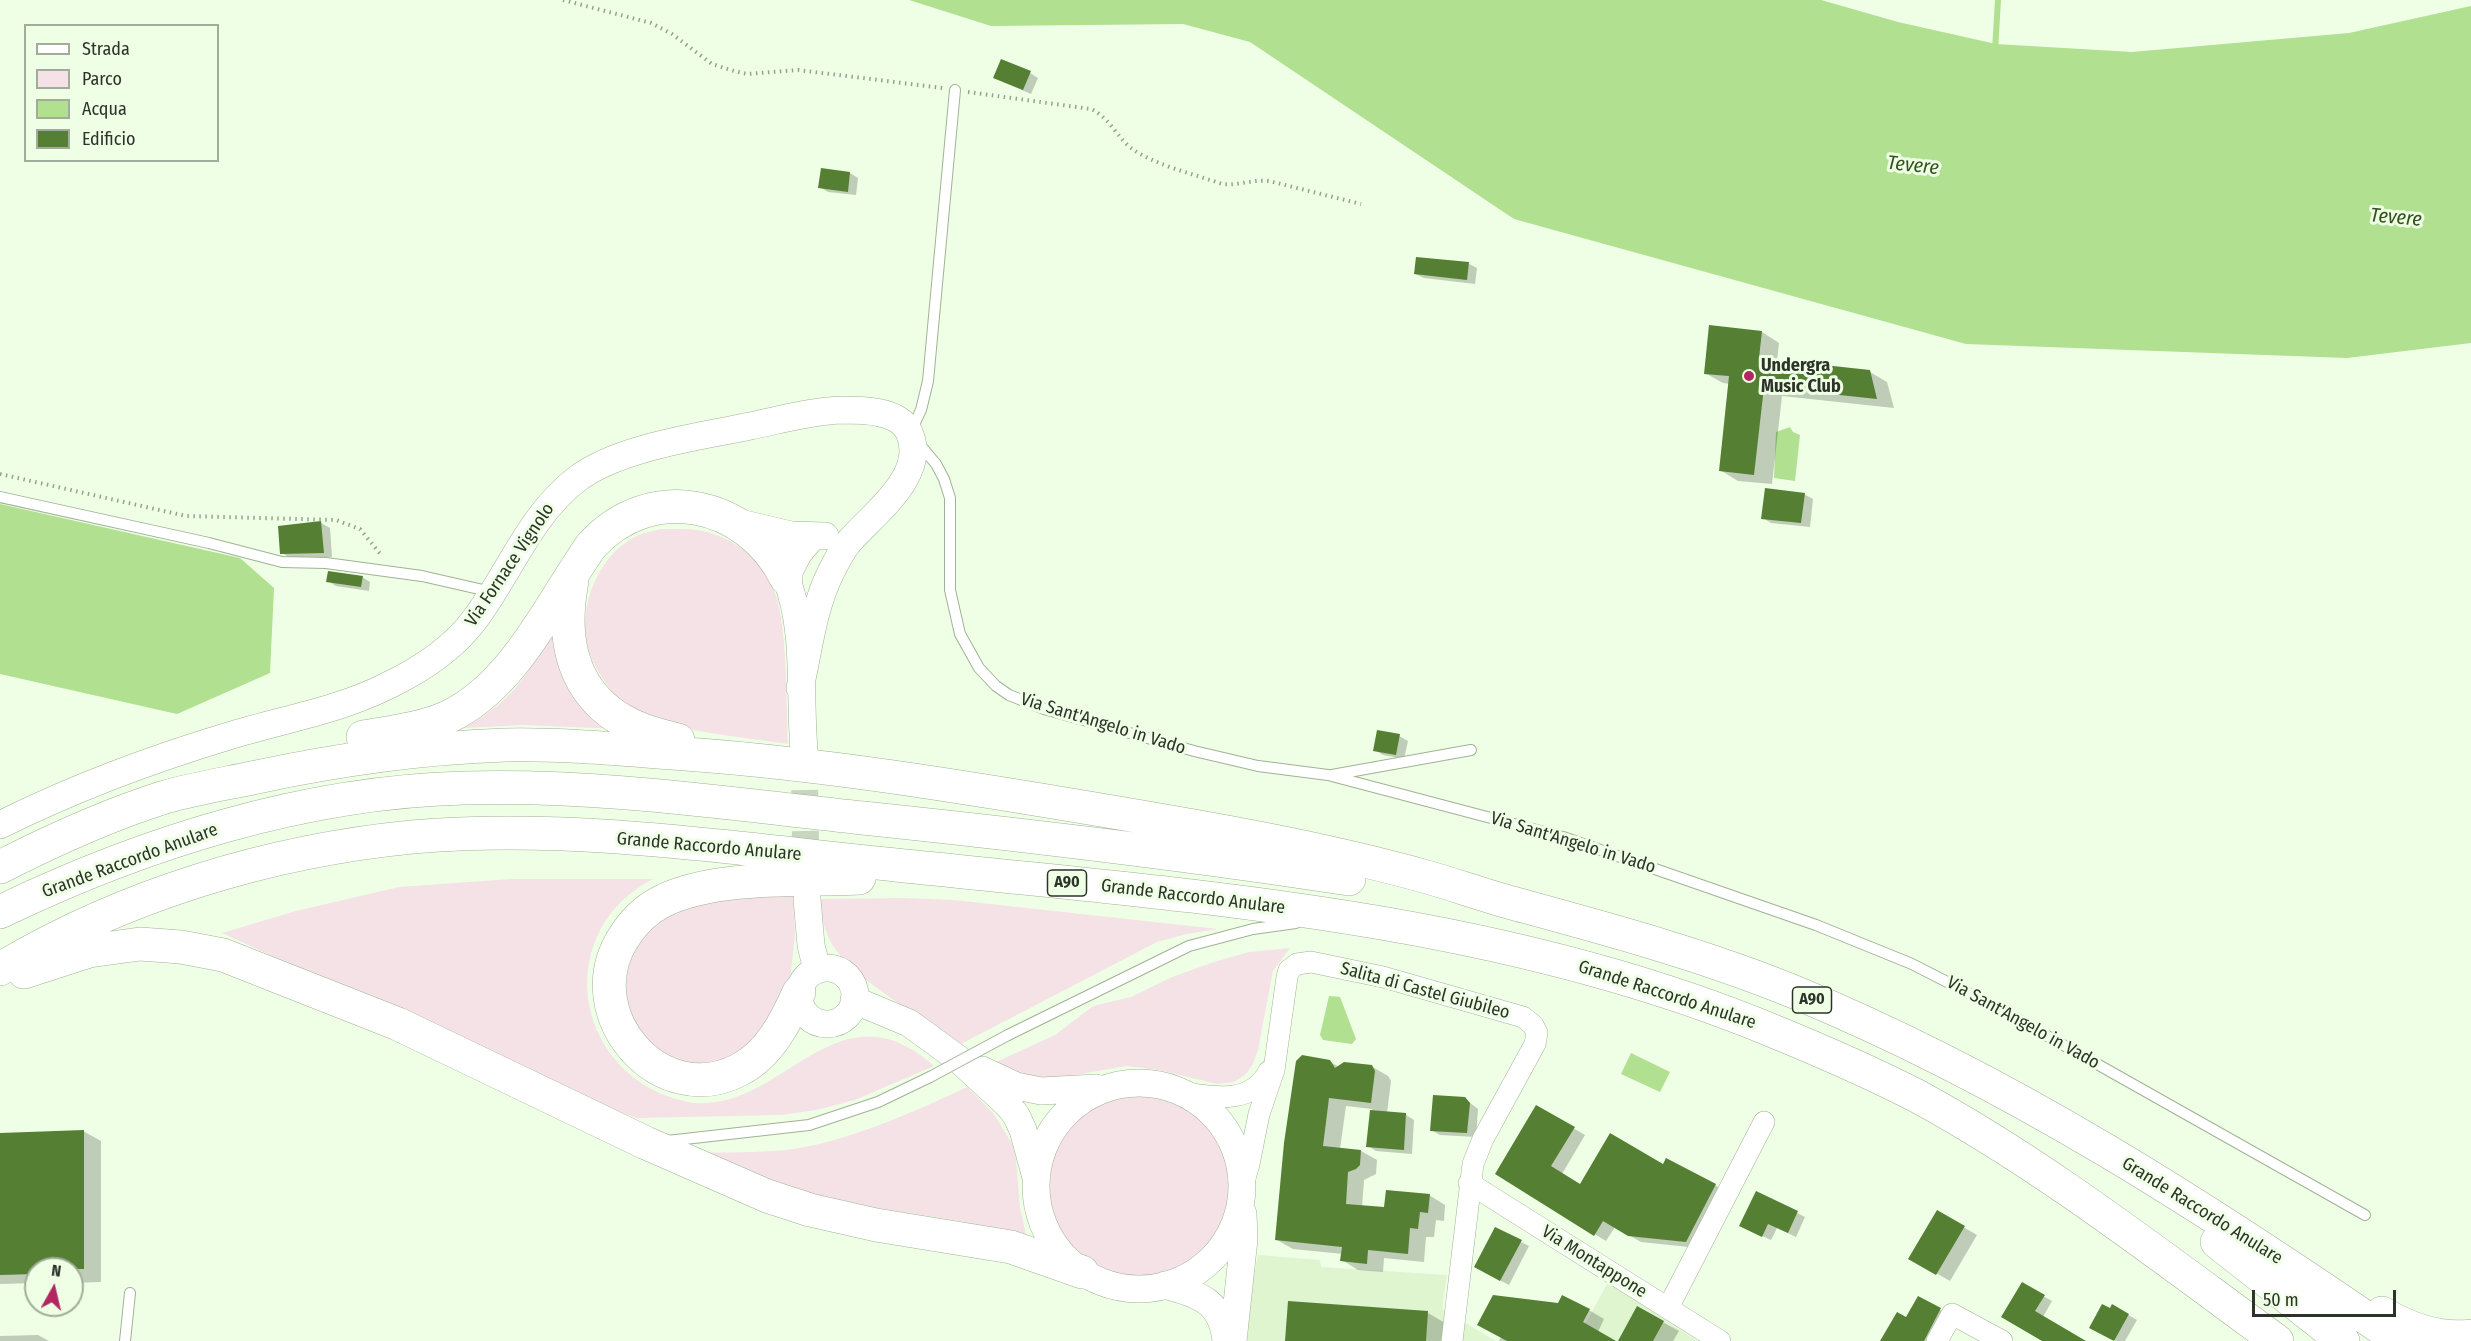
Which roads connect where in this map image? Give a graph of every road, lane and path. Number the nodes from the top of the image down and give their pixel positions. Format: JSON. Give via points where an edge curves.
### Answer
{"nodes":[{"id":1,"x":955,"y":90,"type":"dead end"},
{"id":2,"x":910,"y":433,"type":"junction"},
{"id":3,"x":0,"y":474,"type":"edge"},
{"id":4,"x":0,"y":497,"type":"edge"},
{"id":5,"x":878,"y":513,"type":"junction"},
{"id":6,"x":731,"y":521,"type":"junction"},
{"id":7,"x":812,"y":537,"type":"junction"},
{"id":8,"x":396,"y":573,"type":"junction"},
{"id":9,"x":574,"y":573,"type":"junction"},
{"id":10,"x":786,"y":578,"type":"junction"},
{"id":11,"x":492,"y":592,"type":"junction"},
{"id":12,"x":800,"y":688,"type":"junction"},
{"id":13,"x":804,"y":749,"type":"tunnel mouth"},
{"id":14,"x":1471,"y":750,"type":"dead end"},
{"id":15,"x":740,"y":757,"type":"junction"},
{"id":16,"x":1328,"y":775,"type":"junction"},
{"id":17,"x":172,"y":795,"type":"junction"},
{"id":18,"x":0,"y":825,"type":"edge"},
{"id":19,"x":0,"y":867,"type":"edge"},
{"id":20,"x":976,"y":873,"type":"junction"},
{"id":21,"x":807,"y":899,"type":"tunnel mouth"},
{"id":22,"x":1514,"y":903,"type":"junction"},
{"id":23,"x":0,"y":912,"type":"edge"},
{"id":24,"x":1347,"y":917,"type":"junction"},
{"id":25,"x":0,"y":969,"type":"edge"},
{"id":26,"x":808,"y":981,"type":"junction"},
{"id":27,"x":0,"y":982,"type":"edge"},
{"id":28,"x":854,"y":1000,"type":"junction"},
{"id":29,"x":957,"y":1058,"type":"junction"},
{"id":30,"x":1275,"y":1060,"type":"junction"},
{"id":31,"x":1100,"y":1088,"type":"junction"},
{"id":32,"x":1172,"y":1091,"type":"junction"},
{"id":33,"x":1764,"y":1122,"type":"dead end"},
{"id":34,"x":2092,"y":1142,"type":"junction"},
{"id":35,"x":646,"y":1143,"type":"junction"},
{"id":36,"x":1037,"y":1183,"type":"junction"},
{"id":37,"x":1469,"y":1183,"type":"junction"},
{"id":38,"x":1242,"y":1193,"type":"junction"},
{"id":39,"x":2096,"y":1210,"type":"junction"},
{"id":40,"x":2365,"y":1215,"type":"dead end"},
{"id":41,"x":2287,"y":1264,"type":"junction"},
{"id":42,"x":1082,"y":1272,"type":"junction"},
{"id":43,"x":1165,"y":1285,"type":"junction"},
{"id":44,"x":130,"y":1293,"type":"dead end"},
{"id":45,"x":1668,"y":1308,"type":"junction"},
{"id":46,"x":2471,"y":1336,"type":"edge"},
{"id":47,"x":125,"y":1341,"type":"edge"},
{"id":48,"x":1226,"y":1341,"type":"edge"},
{"id":49,"x":1233,"y":1341,"type":"edge"},
{"id":50,"x":1452,"y":1341,"type":"edge"},
{"id":51,"x":1719,"y":1341,"type":"edge"},
{"id":52,"x":1937,"y":1341,"type":"edge"},
{"id":53,"x":2002,"y":1341,"type":"edge"},
{"id":54,"x":2238,"y":1341,"type":"edge"},
{"id":55,"x":2277,"y":1341,"type":"edge"},
{"id":56,"x":2343,"y":1341,"type":"edge"},
{"id":57,"x":2400,"y":1341,"type":"edge"}],
"edges":[{"from":1,"to":2,"type":"lane","via":[[928,381]]},
{"from":2,"to":5,"type":"street","via":[[912,452],[907,476]]},
{"from":2,"to":11,"type":"street","name":"Via Fornace Vignolo","via":[[902,423],[885,415],[838,410],[694,438],[613,460],[579,478],[550,503]]},
{"from":2,"to":16,"type":"lane","name":"Via Sant'Angelo in Vado","via":[[944,479],[950,498],[950,590],[960,634],[972,659],[996,686],[1038,707],[1179,747],[1258,766]]},
{"from":3,"to":8,"type":"path","via":[[186,516],[336,520],[360,529]]},
{"from":4,"to":8,"type":"lane","via":[[282,562],[326,563]]},
{"from":5,"to":7,"type":"street","via":[[853,527]]},
{"from":5,"to":12,"type":"street","via":[[845,548],[820,597]]},
{"from":6,"to":7,"type":"street"},
{"from":6,"to":9,"type":"highway","via":[[690,507],[646,511],[605,532]]},
{"from":6,"to":10,"type":"highway","via":[[761,542]]},
{"from":7,"to":10,"type":"street"},
{"from":8,"to":11,"type":"lane"},
{"from":9,"to":15,"type":"highway","via":[[567,634],[580,676],[592,693],[628,724]]},
{"from":9,"to":17,"type":"highway","via":[[511,666],[455,713],[428,724],[258,762]]},
{"from":10,"to":12,"type":"street","via":[[798,627]]},
{"from":11,"to":18,"type":"street","name":"Via Fornace Vignolo","via":[[452,645],[384,688],[154,760]]},
{"from":12,"to":13,"type":"street"},
{"from":14,"to":16,"type":"lane"},
{"from":15,"to":17,"type":"highway","name":"Grande Raccordo Anulare","via":[[571,746],[457,747],[333,762]]},
{"from":15,"to":22,"type":"highway","name":"Grande Raccordo Anulare","via":[[936,782],[1175,823],[1388,867]]},
{"from":16,"to":40,"type":"lane","name":"Via Sant'Angelo in Vado","via":[[1590,846],[1894,956],[2033,1027]]},
{"from":17,"to":19,"type":"highway","name":"Grande Raccordo Anulare","via":[[88,826]]},
{"from":20,"to":24,"type":"highway","name":"Grande Raccordo Anulare","number":"A90"},
{"from":20,"to":25,"type":"highway","name":"Grande Raccordo Anulare","number":"A90","via":[[619,838],[496,834],[409,838],[281,860],[173,889],[68,931]]},
{"from":20,"to":26,"type":"highway","via":[[756,882],[684,893],[659,903],[633,925],[617,948],[609,989],[617,1024],[638,1053],[667,1072],[703,1079],[728,1075],[755,1058],[779,1032]]},
{"from":21,"to":26,"type":"street","via":[[811,945]]},
{"from":22,"to":23,"type":"highway","name":"Grande Raccordo Anulare","number":"A90","via":[[1202,856],[931,825],[674,798],[462,788],[365,797],[230,825],[142,853]]},
{"from":22,"to":34,"type":"highway","name":"Grande Raccordo Anulare","number":"A90","via":[[1641,938],[1790,990],[1946,1063]]},
{"from":24,"to":35,"type":"lane","bridge":true,"via":[[1254,929],[1189,946],[870,1106],[809,1125]]},
{"from":24,"to":39,"type":"highway","name":"Grande Raccordo Anulare","number":"A90","via":[[1467,938],[1597,970],[1770,1029],[1918,1097],[1979,1132]]},
{"from":26,"to":28,"type":"street","via":[[833,968],[852,983]]},
{"from":26,"to":28,"type":"street","via":[[801,1008],[812,1020],[829,1023],[844,1017]]},
{"from":27,"to":35,"type":"highway","via":[[45,964],[113,947],[162,945],[223,955],[398,1024]]},
{"from":28,"to":29,"type":"street","via":[[909,1023]]},
{"from":29,"to":31,"type":"street","via":[[1026,1088]]},
{"from":29,"to":36,"type":"street","via":[[1016,1115]]},
{"from":30,"to":32,"type":"street","name":"Salita di Castel Giubileo","via":[[1262,1083],[1251,1092],[1227,1097]]},
{"from":30,"to":37,"type":"street","name":"Salita di Castel Giubileo","via":[[1287,977],[1289,970],[1300,963],[1383,977],[1523,1017],[1537,1033],[1533,1049],[1480,1144]]},
{"from":30,"to":38,"type":"street","name":"Salita di Castel Giubileo"},
{"from":31,"to":32,"type":"street","via":[[1136,1084]]},
{"from":31,"to":36,"type":"street","via":[[1071,1105],[1052,1128],[1040,1154]]},
{"from":32,"to":38,"type":"street","via":[[1203,1106],[1225,1126],[1237,1155]]},
{"from":33,"to":45,"type":"street"},
{"from":34,"to":41,"type":"highway","name":"Grande Raccordo Anulare"},
{"from":34,"to":56,"type":"highway","name":"Grande Raccordo Anulare","number":"A90"},
{"from":35,"to":42,"type":"highway","via":[[789,1204],[876,1225],[1011,1247]]},
{"from":36,"to":42,"type":"street","via":[[1040,1213],[1048,1236]]},
{"from":37,"to":45,"type":"street","name":"Via Montappone"},
{"from":37,"to":50,"type":"street","name":"Salita di Castel Giubileo"},
{"from":38,"to":43,"type":"street","via":[[1228,1238],[1218,1254],[1191,1275]]},
{"from":38,"to":49,"type":"street","name":"Salita di Castel Giubileo","via":[[1244,1239]]},
{"from":39,"to":54,"type":"highway","name":"Grande Raccordo Anulare"},
{"from":39,"to":55,"type":"highway","name":"Grande Raccordo Anulare","number":"A90"},
{"from":41,"to":46,"type":"highway","via":[[2403,1324],[2440,1336]]},
{"from":41,"to":57,"type":"highway","name":"Grande Raccordo Anulare"},
{"from":42,"to":43,"type":"street","via":[[1122,1287]]},
{"from":43,"to":48,"type":"street","via":[[1201,1297],[1214,1307]]},
{"from":44,"to":47,"type":"lane"},
{"from":45,"to":51,"type":"street","name":"Via Montappone"},
{"from":52,"to":53,"type":"street","via":[[1952,1314]]}]}
